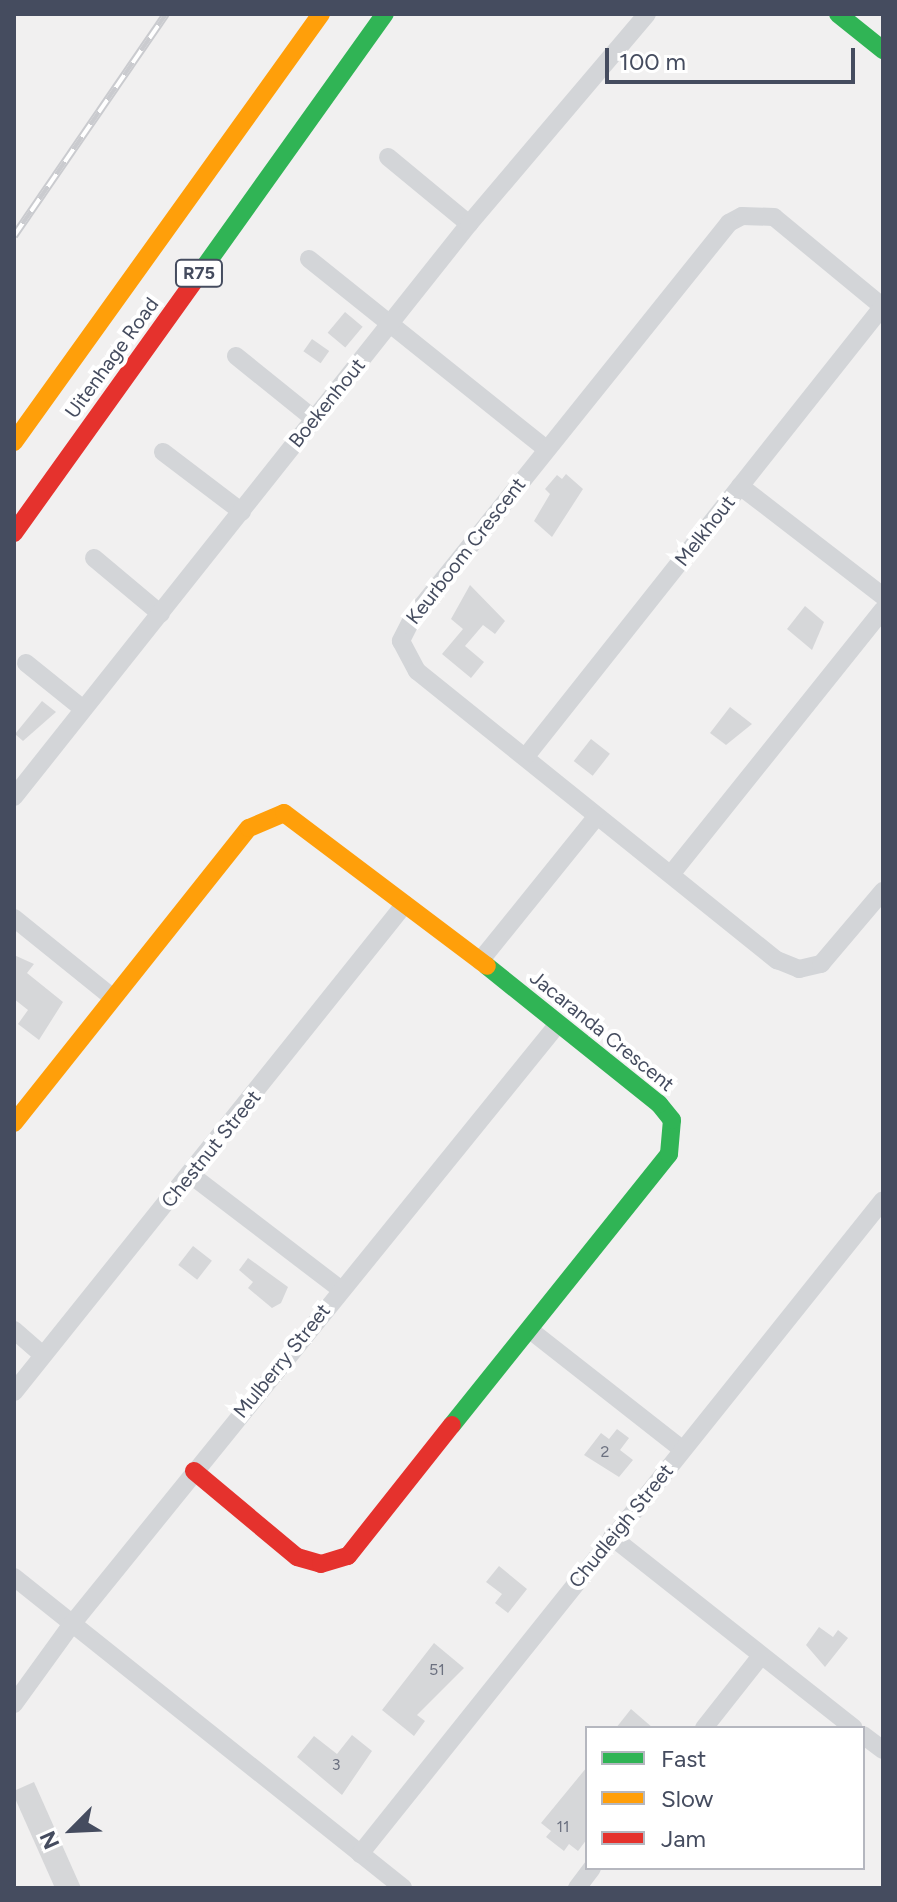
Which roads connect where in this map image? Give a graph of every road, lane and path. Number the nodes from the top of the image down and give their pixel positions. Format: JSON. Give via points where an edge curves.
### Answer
{"nodes":[{"id":1,"x":321,"y":14,"type":"edge"},
{"id":2,"x":385,"y":14,"type":"edge"},
{"id":3,"x":647,"y":14,"type":"edge"},
{"id":4,"x":838,"y":14,"type":"edge"},
{"id":5,"x":883,"y":50,"type":"edge"},
{"id":6,"x":388,"y":157,"type":"dead end"},
{"id":7,"x":469,"y":224,"type":"junction"},
{"id":8,"x":309,"y":259,"type":"dead end"},
{"id":9,"x":883,"y":306,"type":"edge"},
{"id":10,"x":389,"y":326,"type":"junction"},
{"id":11,"x":236,"y":356,"type":"dead end"},
{"id":12,"x":314,"y":419,"type":"junction"},
{"id":13,"x":14,"y":442,"type":"edge"},
{"id":14,"x":546,"y":449,"type":"junction"},
{"id":15,"x":163,"y":452,"type":"dead end"},
{"id":16,"x":740,"y":486,"type":"junction"},
{"id":17,"x":242,"y":512,"type":"junction"},
{"id":18,"x":14,"y":533,"type":"edge"},
{"id":19,"x":94,"y":558,"type":"dead end"},
{"id":20,"x":883,"y":596,"type":"edge"},
{"id":21,"x":883,"y":610,"type":"edge"},
{"id":22,"x":161,"y":614,"type":"junction"},
{"id":23,"x":26,"y":663,"type":"dead end"},
{"id":24,"x":83,"y":709,"type":"junction"},
{"id":25,"x":527,"y":755,"type":"junction"},
{"id":26,"x":14,"y":797,"type":"edge"},
{"id":27,"x":597,"y":816,"type":"junction"},
{"id":28,"x":672,"y":873,"type":"junction"},
{"id":29,"x":883,"y":891,"type":"edge"},
{"id":30,"x":405,"y":904,"type":"junction"},
{"id":31,"x":14,"y":918,"type":"edge"},
{"id":32,"x":480,"y":961,"type":"junction"},
{"id":33,"x":113,"y":998,"type":"junction"},
{"id":34,"x":557,"y":1025,"type":"junction"},
{"id":35,"x":14,"y":1123,"type":"edge"},
{"id":36,"x":191,"y":1175,"type":"junction"},
{"id":37,"x":883,"y":1200,"type":"edge"},
{"id":38,"x":340,"y":1289,"type":"junction"},
{"id":39,"x":14,"y":1330,"type":"edge"},
{"id":40,"x":530,"y":1330,"type":"junction"},
{"id":41,"x":43,"y":1355,"type":"junction"},
{"id":42,"x":14,"y":1392,"type":"edge"},
{"id":43,"x":682,"y":1449,"type":"junction"},
{"id":44,"x":194,"y":1471,"type":"junction"},
{"id":45,"x":612,"y":1537,"type":"junction"},
{"id":46,"x":14,"y":1577,"type":"edge"},
{"id":47,"x":72,"y":1624,"type":"junction"},
{"id":48,"x":760,"y":1657,"type":"junction"},
{"id":49,"x":14,"y":1704,"type":"edge"},
{"id":50,"x":706,"y":1726,"type":"edge"},
{"id":51,"x":851,"y":1726,"type":"edge"},
{"id":52,"x":865,"y":1736,"type":"edge"},
{"id":53,"x":883,"y":1750,"type":"edge"},
{"id":54,"x":360,"y":1854,"type":"junction"},
{"id":55,"x":590,"y":1870,"type":"edge"},
{"id":56,"x":403,"y":1888,"type":"edge"},
{"id":57,"x":577,"y":1888,"type":"edge"}],
"edges":[{"from":1,"to":13,"type":"street","name":"Uitenhage Road","number":"R75"},
{"from":2,"to":18,"type":"street","name":"Uitenhage Road","number":"R75"},
{"from":3,"to":7,"type":"street","name":"Boekenhout"},
{"from":4,"to":5,"type":"street"},
{"from":6,"to":7,"type":"street"},
{"from":7,"to":10,"type":"street","name":"Boekenhout"},
{"from":8,"to":10,"type":"street"},
{"from":9,"to":14,"type":"street","name":"Keurboom Crescent","via":[[774,217],[742,216],[729,223]]},
{"from":9,"to":16,"type":"street","name":"Melkhout"},
{"from":10,"to":12,"type":"street","name":"Boekenhout"},
{"from":10,"to":14,"type":"street"},
{"from":11,"to":12,"type":"street"},
{"from":12,"to":17,"type":"street","name":"Boekenhout"},
{"from":14,"to":25,"type":"street","name":"Keurboom Crescent","via":[[413,617],[401,641],[417,671]]},
{"from":15,"to":17,"type":"street"},
{"from":16,"to":20,"type":"street"},
{"from":16,"to":25,"type":"street","name":"Melkhout"},
{"from":17,"to":22,"type":"street","name":"Boekenhout"},
{"from":19,"to":22,"type":"street"},
{"from":21,"to":28,"type":"street"},
{"from":22,"to":24,"type":"street","name":"Boekenhout"},
{"from":23,"to":24,"type":"street"},
{"from":24,"to":26,"type":"street","name":"Boekenhout"},
{"from":25,"to":27,"type":"street","name":"Keurboom Crescent"},
{"from":27,"to":28,"type":"street","name":"Keurboom Crescent"},
{"from":27,"to":32,"type":"street"},
{"from":28,"to":29,"type":"street","name":"Keurboom Crescent","via":[[777,960],[799,969],[815,968],[828,959]]},
{"from":30,"to":32,"type":"street","name":"Jacaranda Crescent"},
{"from":30,"to":33,"type":"street","name":"Jacaranda Crescent","via":[[295,816],[270,815],[249,828]]},
{"from":30,"to":36,"type":"street","name":"Chestnut Street"},
{"from":31,"to":33,"type":"street"},
{"from":32,"to":34,"type":"street","name":"Jacaranda Crescent"},
{"from":33,"to":35,"type":"street","name":"Jacaranda Crescent"},
{"from":34,"to":38,"type":"street","name":"Mulberry Street"},
{"from":34,"to":40,"type":"street","name":"Jacaranda Crescent","via":[[659,1104],[672,1120],[674,1143]]},
{"from":36,"to":38,"type":"street"},
{"from":36,"to":41,"type":"street","name":"Chestnut Street"},
{"from":37,"to":43,"type":"street","name":"Chudleigh Street"},
{"from":38,"to":44,"type":"street","name":"Mulberry Street"},
{"from":39,"to":41,"type":"street"},
{"from":40,"to":43,"type":"street"},
{"from":40,"to":44,"type":"street","name":"Jacaranda Crescent","via":[[357,1549],[339,1561],[321,1564],[297,1557]]},
{"from":41,"to":42,"type":"street","name":"Chestnut Street"},
{"from":43,"to":45,"type":"street","name":"Chudleigh Street"},
{"from":44,"to":47,"type":"street","name":"Mulberry Street"},
{"from":45,"to":48,"type":"street"},
{"from":45,"to":54,"type":"street","name":"Chudleigh Street"},
{"from":46,"to":47,"type":"street"},
{"from":47,"to":49,"type":"street","name":"Mulberry Street"},
{"from":47,"to":54,"type":"street"},
{"from":48,"to":50,"type":"street"},
{"from":48,"to":51,"type":"street"},
{"from":52,"to":53,"type":"street"},
{"from":54,"to":56,"type":"street"},
{"from":55,"to":57,"type":"street"}]}
